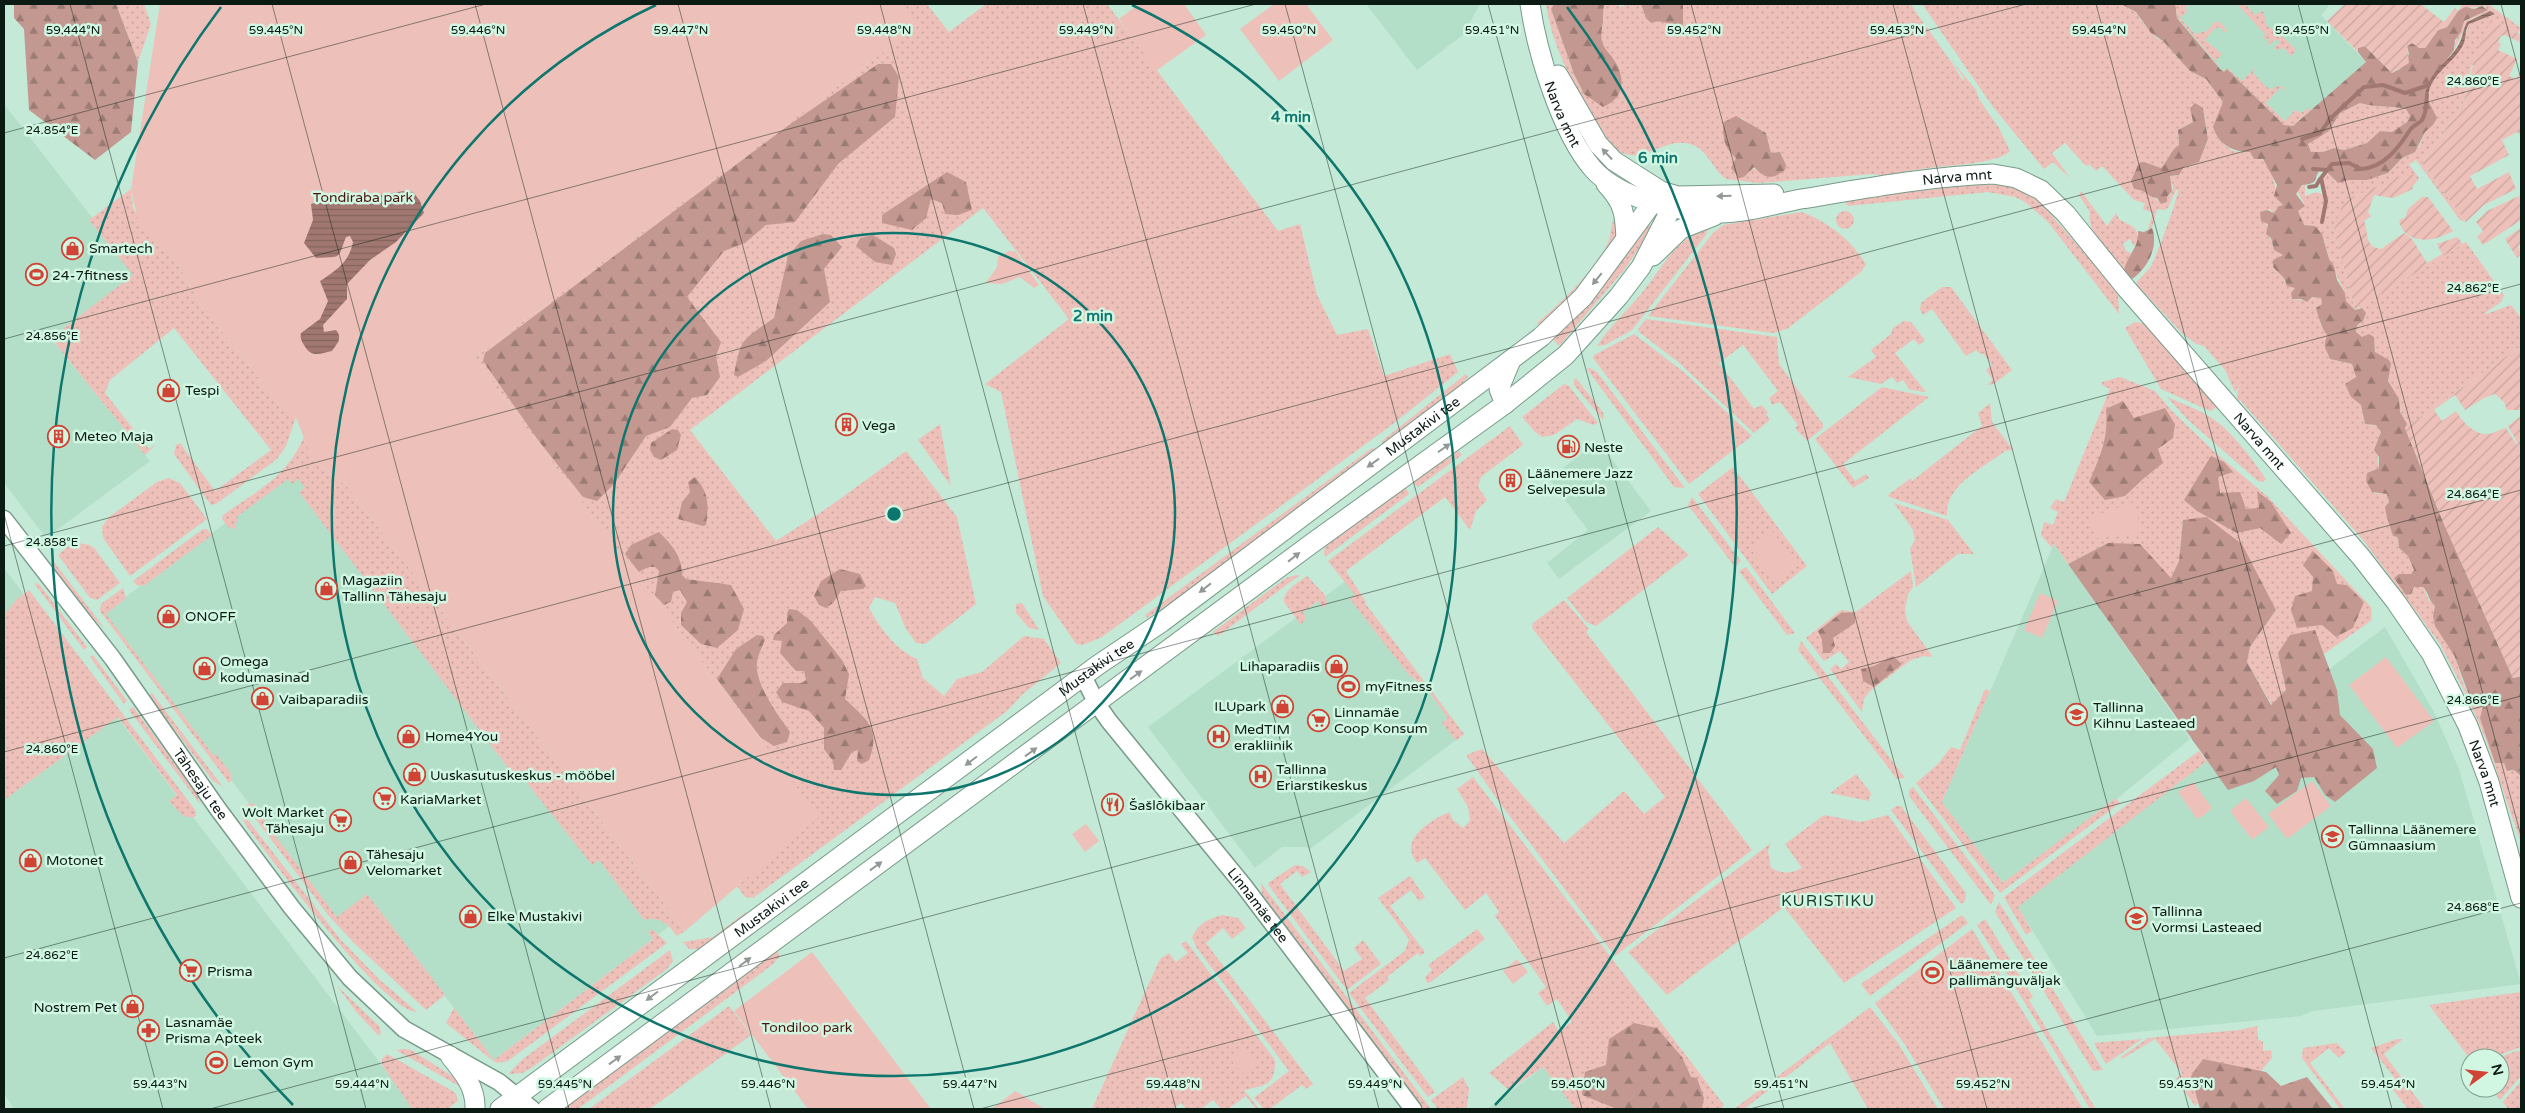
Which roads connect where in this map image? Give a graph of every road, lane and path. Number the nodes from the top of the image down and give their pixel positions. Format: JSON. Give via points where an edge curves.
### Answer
{"nodes":[{"id":1,"x":1530,"y":4,"type":"edge"},
{"id":2,"x":1536,"y":33,"type":"junction"},
{"id":3,"x":1594,"y":170,"type":"junction"},
{"id":4,"x":1842,"y":192,"type":"junction"},
{"id":5,"x":1666,"y":199,"type":"junction"},
{"id":6,"x":1722,"y":213,"type":"junction"},
{"id":7,"x":1626,"y":239,"type":"junction"},
{"id":8,"x":1641,"y":268,"type":"junction"},
{"id":9,"x":1511,"y":359,"type":"junction"},
{"id":10,"x":1505,"y":404,"type":"junction"},
{"id":11,"x":4,"y":519,"type":"edge"},
{"id":12,"x":1084,"y":676,"type":"junction"},
{"id":13,"x":1097,"y":704,"type":"junction"},
{"id":14,"x":2521,"y":898,"type":"edge"},
{"id":15,"x":450,"y":1056,"type":"junction"},
{"id":16,"x":517,"y":1096,"type":"junction"},
{"id":17,"x":475,"y":1109,"type":"edge"},
{"id":18,"x":500,"y":1109,"type":"edge"},
{"id":19,"x":532,"y":1109,"type":"edge"},
{"id":20,"x":547,"y":1109,"type":"edge"},
{"id":21,"x":1413,"y":1109,"type":"edge"}],
"edges":[{"from":1,"to":2,"type":"main road","name":"Narva mnt"},
{"from":2,"to":3,"type":"main road","name":"Narva mnt","via":[[1564,120]]},
{"from":5,"to":2,"type":"main road","name":"Narva mnt","one_way":true,"via":[[1614,161],[1598,144]]},
{"from":3,"to":5,"type":"main road","name":"Narva mnt","via":[[1627,193]]},
{"from":3,"to":7,"type":"main road","via":[[1616,194],[1625,211]]},
{"from":4,"to":5,"type":"main road","name":"Narva mnt","one_way":true},
{"from":4,"to":6,"type":"main road","name":"Narva mnt"},
{"from":4,"to":14,"type":"main road","name":"Narva mnt","via":[[1993,174],[2016,178],[2041,190],[2060,209],[2361,557],[2414,627],[2450,687],[2479,753]]},
{"from":5,"to":6,"type":"main road","name":"Narva mnt"},
{"from":5,"to":7,"type":"main road","name":"Mustakivi tee"},
{"from":5,"to":8,"type":"main road","name":"Mustakivi tee"},
{"from":6,"to":8,"type":"main road","via":[[1680,229]]},
{"from":7,"to":9,"type":"main road","name":"Mustakivi tee","one_way":true,"via":[[1607,267],[1560,322]]},
{"from":8,"to":10,"type":"main road","name":"Mustakivi tee","via":[[1566,355]]},
{"from":9,"to":10,"type":"main road","via":[[1500,388]]},
{"from":9,"to":12,"type":"main road","name":"Mustakivi tee","one_way":true,"via":[[1162,622]]},
{"from":13,"to":10,"type":"main road","name":"Mustakivi tee","one_way":true},
{"from":11,"to":15,"type":"street","name":"Tähesaju tee","via":[[113,659],[218,809],[326,951],[404,1028]]},
{"from":12,"to":13,"type":"street","name":"Linnamäe tee"},
{"from":12,"to":16,"type":"main road","name":"Mustakivi tee","one_way":true},
{"from":20,"to":13,"type":"main road","name":"Mustakivi tee","one_way":true},
{"from":13,"to":21,"type":"street","name":"Linnamäe tee","via":[[1244,886]]},
{"from":15,"to":16,"type":"street","name":"Tähesaju tee","via":[[499,1082]]},
{"from":15,"to":17,"type":"main road","via":[[472,1087]]},
{"from":16,"to":18,"type":"main road","name":"Mustakivi tee"},
{"from":16,"to":19,"type":"street","name":"Tähesaju tee"}]}
